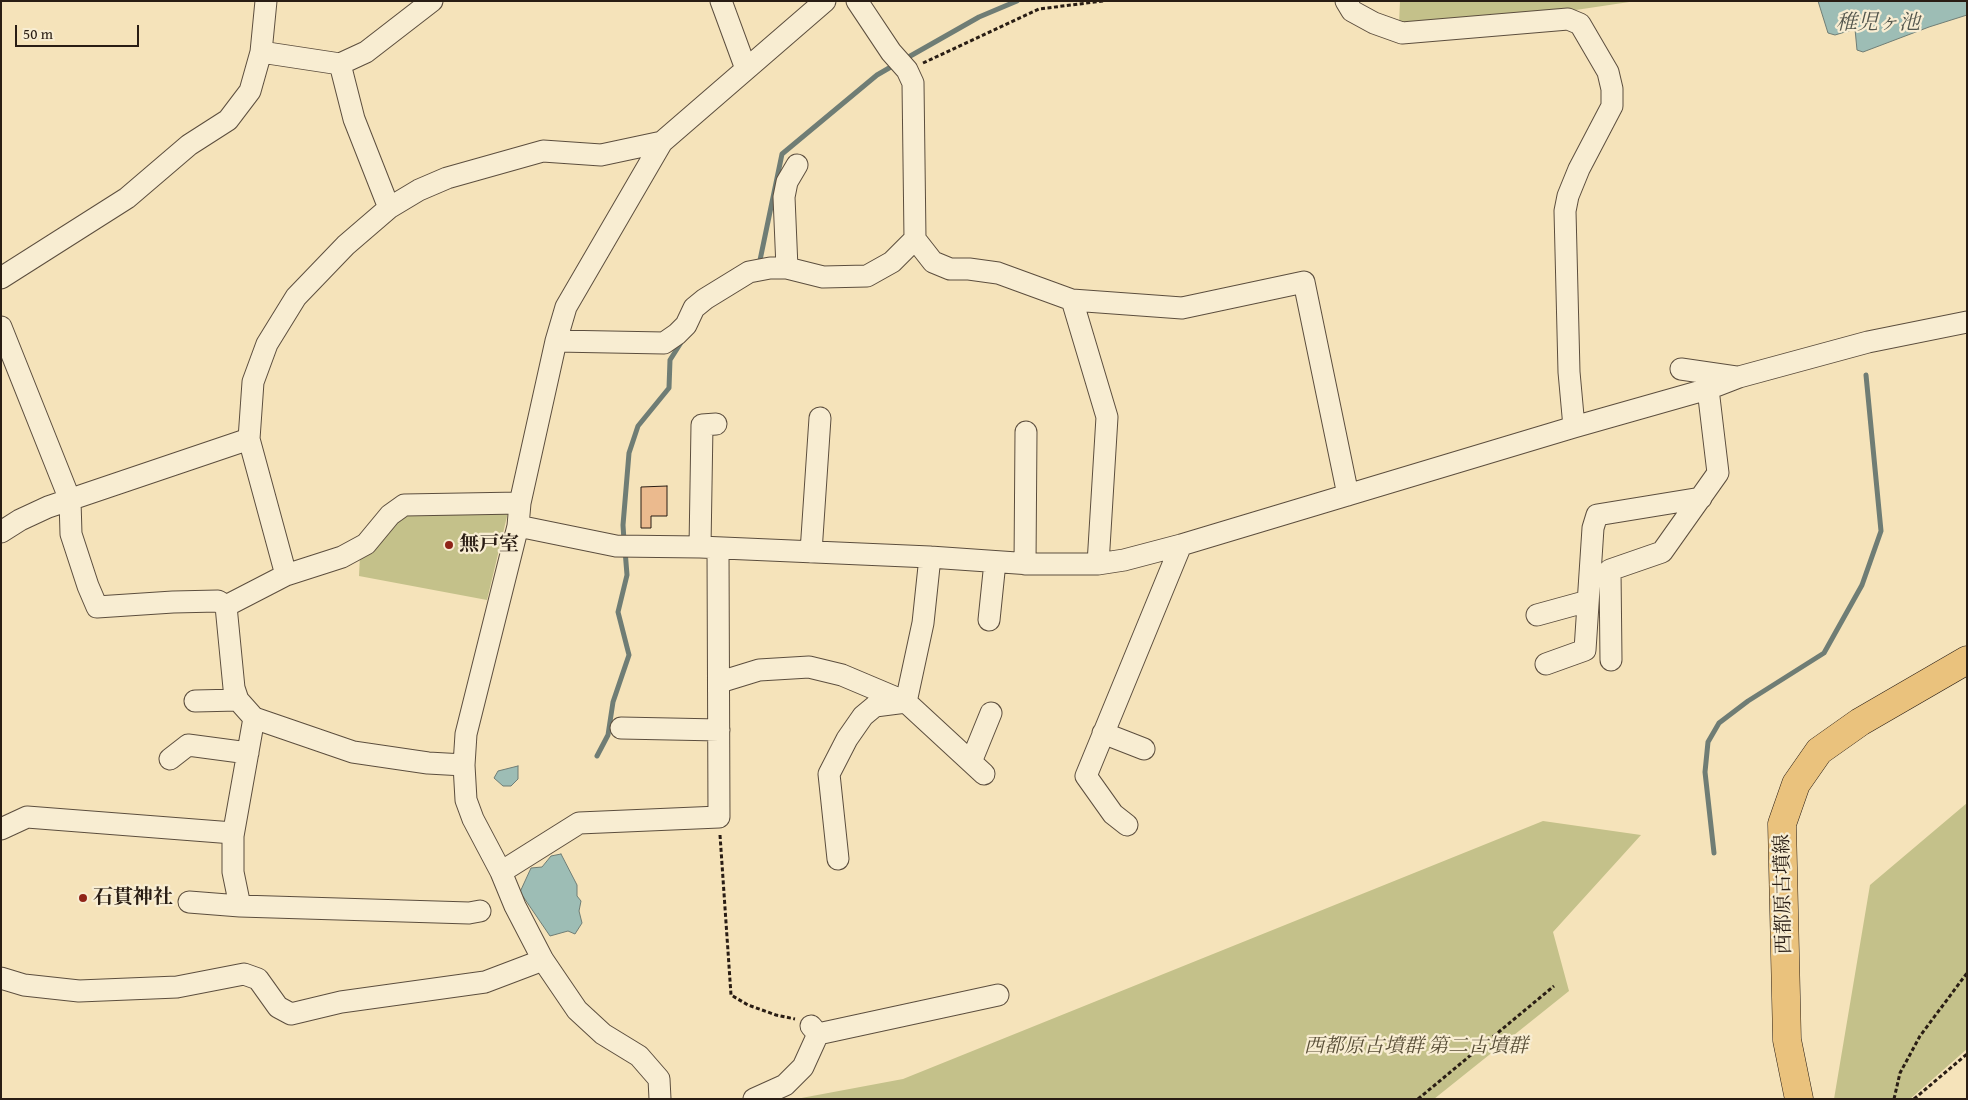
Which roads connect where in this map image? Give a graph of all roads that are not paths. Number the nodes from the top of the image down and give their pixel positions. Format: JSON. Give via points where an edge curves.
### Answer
{"nodes":[{"id":1,"x":266,"y":1,"type":"edge"},
{"id":2,"x":432,"y":1,"type":"edge"},
{"id":3,"x":721,"y":1,"type":"edge"},
{"id":4,"x":825,"y":1,"type":"edge"},
{"id":5,"x":857,"y":1,"type":"edge"},
{"id":6,"x":1346,"y":1,"type":"edge"},
{"id":7,"x":261,"y":52,"type":"junction"},
{"id":8,"x":340,"y":64,"type":"junction"},
{"id":9,"x":746,"y":69,"type":"junction"},
{"id":10,"x":662,"y":142,"type":"junction"},
{"id":11,"x":797,"y":164,"type":"dead end"},
{"id":12,"x":388,"y":208,"type":"junction"},
{"id":13,"x":914,"y":239,"type":"junction"},
{"id":14,"x":769,"y":269,"type":"junction"},
{"id":15,"x":1,"y":278,"type":"edge"},
{"id":16,"x":1072,"y":300,"type":"junction"},
{"id":17,"x":1967,"y":322,"type":"edge"},
{"id":18,"x":1,"y":327,"type":"edge"},
{"id":19,"x":556,"y":341,"type":"junction"},
{"id":20,"x":1681,"y":369,"type":"dead end"},
{"id":21,"x":1739,"y":377,"type":"junction"},
{"id":22,"x":1708,"y":389,"type":"junction"},
{"id":23,"x":820,"y":418,"type":"dead end"},
{"id":24,"x":716,"y":424,"type":"dead end"},
{"id":25,"x":1574,"y":427,"type":"junction"},
{"id":26,"x":1026,"y":432,"type":"dead end"},
{"id":27,"x":249,"y":439,"type":"junction"},
{"id":28,"x":1348,"y":495,"type":"junction"},
{"id":29,"x":1701,"y":498,"type":"junction"},
{"id":30,"x":70,"y":500,"type":"junction"},
{"id":31,"x":520,"y":503,"type":"junction"},
{"id":32,"x":518,"y":526,"type":"junction"},
{"id":33,"x":1,"y":532,"type":"edge"},
{"id":34,"x":1181,"y":545,"type":"junction"},
{"id":35,"x":709,"y":548,"type":"junction"},
{"id":36,"x":811,"y":552,"type":"junction"},
{"id":37,"x":930,"y":558,"type":"junction"},
{"id":38,"x":995,"y":562,"type":"junction"},
{"id":39,"x":1025,"y":564,"type":"junction"},
{"id":40,"x":1098,"y":564,"type":"junction"},
{"id":41,"x":286,"y":575,"type":"junction"},
{"id":42,"x":1588,"y":601,"type":"junction"},
{"id":43,"x":226,"y":606,"type":"junction"},
{"id":44,"x":1537,"y":615,"type":"dead end"},
{"id":45,"x":989,"y":620,"type":"dead end"},
{"id":46,"x":1610,"y":660,"type":"dead end"},
{"id":47,"x":1967,"y":660,"type":"edge"},
{"id":48,"x":1546,"y":664,"type":"dead end"},
{"id":49,"x":720,"y":682,"type":"junction"},
{"id":50,"x":238,"y":700,"type":"junction"},
{"id":51,"x":195,"y":701,"type":"dead end"},
{"id":52,"x":906,"y":702,"type":"junction"},
{"id":53,"x":991,"y":713,"type":"dead end"},
{"id":54,"x":254,"y":718,"type":"junction"},
{"id":55,"x":621,"y":728,"type":"dead end"},
{"id":56,"x":719,"y":730,"type":"junction"},
{"id":57,"x":1103,"y":734,"type":"junction"},
{"id":58,"x":1144,"y":750,"type":"dead end"},
{"id":59,"x":248,"y":753,"type":"junction"},
{"id":60,"x":170,"y":759,"type":"dead end"},
{"id":61,"x":464,"y":765,"type":"junction"},
{"id":62,"x":1127,"y":825,"type":"dead end"},
{"id":63,"x":1,"y":829,"type":"edge"},
{"id":64,"x":233,"y":833,"type":"junction"},
{"id":65,"x":838,"y":859,"type":"dead end"},
{"id":66,"x":501,"y":872,"type":"junction"},
{"id":67,"x":189,"y":902,"type":"dead end"},
{"id":68,"x":240,"y":906,"type":"junction"},
{"id":69,"x":480,"y":911,"type":"dead end"},
{"id":70,"x":543,"y":960,"type":"junction"},
{"id":71,"x":1,"y":978,"type":"edge"},
{"id":72,"x":998,"y":996,"type":"dead end"},
{"id":73,"x":660,"y":1099,"type":"edge"},
{"id":74,"x":754,"y":1099,"type":"edge"},
{"id":75,"x":1799,"y":1099,"type":"edge"}],
"edges":[{"from":1,"to":7,"type":"street"},
{"from":2,"to":8,"type":"street","via":[[366,52]]},
{"from":3,"to":9,"type":"street"},
{"from":4,"to":9,"type":"street"},
{"from":5,"to":13,"type":"street","via":[[913,83]]},
{"from":6,"to":25,"type":"street","via":[[1352,11],[1402,33],[1568,19],[1580,24],[1608,72],[1612,106],[1578,169],[1565,211],[1569,372]]},
{"from":7,"to":8,"type":"street"},
{"from":7,"to":15,"type":"street","via":[[250,91],[228,120],[189,145],[127,198]]},
{"from":8,"to":12,"type":"street","via":[[354,119]]},
{"from":9,"to":10,"type":"street"},
{"from":10,"to":12,"type":"street","via":[[601,154],[543,151],[447,178]]},
{"from":10,"to":19,"type":"street","via":[[566,307]]},
{"from":11,"to":14,"type":"street","via":[[787,182]]},
{"from":12,"to":27,"type":"street","via":[[346,245],[296,297],[267,344],[253,382]]},
{"from":13,"to":14,"type":"street","via":[[892,262],[868,276],[823,276]]},
{"from":13,"to":16,"type":"street","via":[[933,262],[950,269],[998,273]]},
{"from":14,"to":19,"type":"street","via":[[705,299],[694,308],[678,334],[664,343]]},
{"from":16,"to":28,"type":"street","via":[[1182,308],[1304,282]]},
{"from":16,"to":40,"type":"street","via":[[1107,417]]},
{"from":17,"to":21,"type":"street","via":[[1868,342]]},
{"from":18,"to":30,"type":"street"},
{"from":19,"to":31,"type":"street"},
{"from":20,"to":21,"type":"street"},
{"from":21,"to":22,"type":"street"},
{"from":22,"to":25,"type":"street"},
{"from":22,"to":29,"type":"street","via":[[1718,473]]},
{"from":23,"to":36,"type":"street"},
{"from":24,"to":35,"type":"street","via":[[702,425]]},
{"from":25,"to":28,"type":"street"},
{"from":26,"to":39,"type":"street"},
{"from":27,"to":30,"type":"street"},
{"from":27,"to":41,"type":"street"},
{"from":28,"to":34,"type":"street"},
{"from":29,"to":42,"type":"street","via":[[1597,515],[1593,528]]},
{"from":29,"to":46,"type":"street","via":[[1662,552],[1610,570]]},
{"from":30,"to":33,"type":"street","via":[[48,507]]},
{"from":30,"to":43,"type":"street","via":[[71,534],[97,607],[218,601]]},
{"from":31,"to":32,"type":"street"},
{"from":31,"to":41,"type":"street","via":[[404,505],[366,544],[342,557]]},
{"from":32,"to":35,"type":"street","via":[[624,546]]},
{"from":32,"to":61,"type":"street","via":[[466,734]]},
{"from":34,"to":40,"type":"street"},
{"from":34,"to":57,"type":"street"},
{"from":35,"to":36,"type":"street"},
{"from":35,"to":49,"type":"street"},
{"from":36,"to":37,"type":"street"},
{"from":37,"to":38,"type":"street"},
{"from":37,"to":52,"type":"street","via":[[923,624]]},
{"from":38,"to":39,"type":"street"},
{"from":38,"to":45,"type":"street"},
{"from":39,"to":40,"type":"street"},
{"from":41,"to":43,"type":"street"},
{"from":42,"to":44,"type":"street"},
{"from":42,"to":48,"type":"street","via":[[1585,650]]},
{"from":43,"to":50,"type":"street"},
{"from":47,"to":75,"type":"main road","name":"西都原古墳線","via":[[1860,722],[1819,751],[1796,784],[1782,824],[1787,1040]]},
{"from":49,"to":52,"type":"street","via":[[759,670],[809,667],[842,675]]},
{"from":49,"to":56,"type":"street"},
{"from":50,"to":51,"type":"street"},
{"from":50,"to":54,"type":"street"},
{"from":52,"to":53,"type":"street","via":[[977,768]]},
{"from":52,"to":65,"type":"street","via":[[875,706],[863,716],[829,774]]},
{"from":54,"to":59,"type":"street"},
{"from":54,"to":61,"type":"street","via":[[353,752]]},
{"from":55,"to":56,"type":"street"},
{"from":56,"to":66,"type":"street","via":[[719,817],[579,823]]},
{"from":57,"to":58,"type":"street"},
{"from":57,"to":62,"type":"street","via":[[1086,776],[1113,814]]},
{"from":59,"to":60,"type":"street","via":[[188,745]]},
{"from":59,"to":64,"type":"street"},
{"from":61,"to":66,"type":"street","via":[[466,800]]},
{"from":63,"to":64,"type":"street","via":[[27,817]]},
{"from":64,"to":68,"type":"street","via":[[233,872]]},
{"from":66,"to":70,"type":"street"},
{"from":67,"to":68,"type":"street"},
{"from":68,"to":69,"type":"street"},
{"from":70,"to":71,"type":"street","via":[[485,982],[341,1002],[291,1014],[278,1007],[258,979],[244,974],[177,987],[79,990],[24,985]]},
{"from":70,"to":73,"type":"street","via":[[578,1010],[603,1034],[639,1056],[658,1079]]},
{"from":72,"to":74,"type":"street","via":[[815,1030],[803,1067],[785,1085]]}]}
